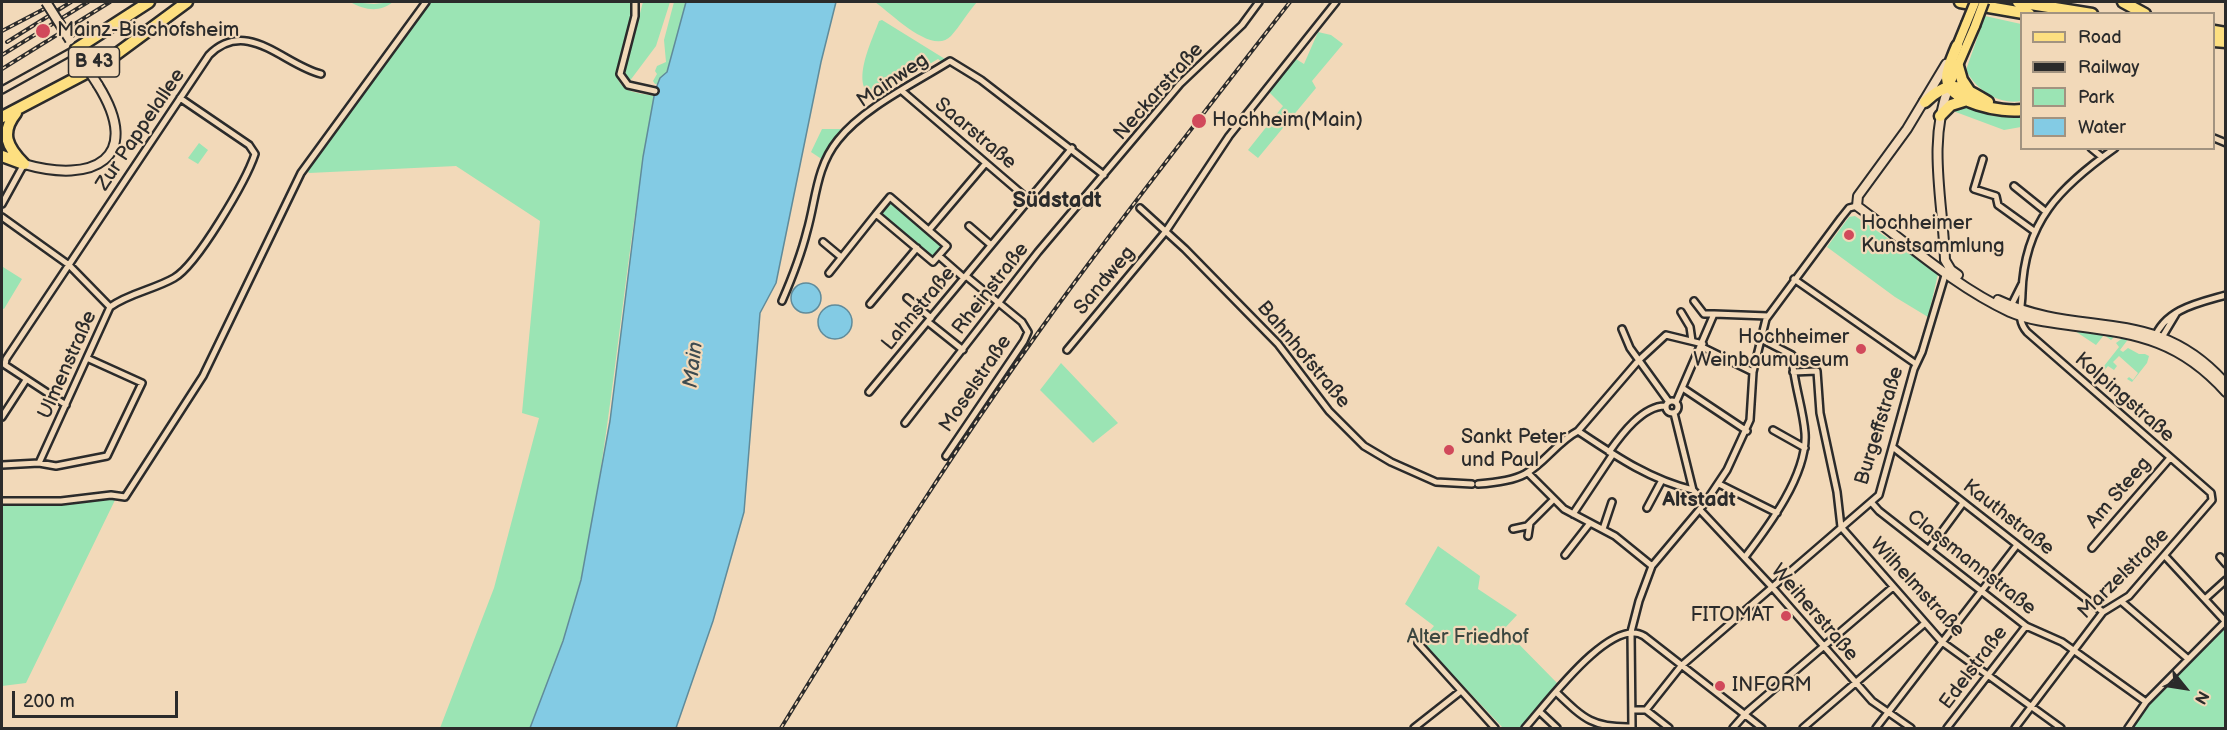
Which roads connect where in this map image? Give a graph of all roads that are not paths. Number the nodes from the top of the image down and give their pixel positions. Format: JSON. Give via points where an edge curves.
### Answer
{"nodes":[{"id":1,"x":46,"y":2,"type":"edge"},
{"id":2,"x":149,"y":2,"type":"edge"},
{"id":3,"x":179,"y":2,"type":"edge"},
{"id":4,"x":187,"y":2,"type":"edge"},
{"id":5,"x":426,"y":2,"type":"edge"},
{"id":6,"x":635,"y":2,"type":"edge"},
{"id":7,"x":1259,"y":2,"type":"edge"},
{"id":8,"x":1336,"y":2,"type":"edge"},
{"id":9,"x":1960,"y":2,"type":"edge"},
{"id":10,"x":2019,"y":2,"type":"edge"},
{"id":11,"x":2053,"y":2,"type":"edge"},
{"id":12,"x":2123,"y":2,"type":"edge"},
{"id":13,"x":1980,"y":3,"type":"edge"},
{"id":14,"x":2020,"y":12,"type":"edge"},
{"id":15,"x":2080,"y":12,"type":"edge"},
{"id":16,"x":2141,"y":12,"type":"edge"},
{"id":17,"x":2020,"y":19,"type":"edge"},
{"id":18,"x":1971,"y":25,"type":"junction"},
{"id":19,"x":73,"y":44,"type":"junction"},
{"id":20,"x":1957,"y":46,"type":"junction"},
{"id":21,"x":1958,"y":66,"type":"junction"},
{"id":22,"x":321,"y":74,"type":"dead end"},
{"id":23,"x":1949,"y":86,"type":"junction"},
{"id":24,"x":2,"y":90,"type":"edge"},
{"id":25,"x":902,"y":91,"type":"junction"},
{"id":26,"x":655,"y":92,"type":"dead end"},
{"id":27,"x":1969,"y":96,"type":"junction"},
{"id":28,"x":180,"y":98,"type":"junction"},
{"id":29,"x":32,"y":102,"type":"junction"},
{"id":30,"x":1925,"y":102,"type":"junction"},
{"id":31,"x":2,"y":110,"type":"edge"},
{"id":32,"x":2020,"y":110,"type":"edge"},
{"id":33,"x":1940,"y":116,"type":"junction"},
{"id":34,"x":2,"y":117,"type":"edge"},
{"id":35,"x":1072,"y":148,"type":"junction"},
{"id":36,"x":2093,"y":150,"type":"edge"},
{"id":37,"x":2112,"y":150,"type":"edge"},
{"id":38,"x":2,"y":156,"type":"edge"},
{"id":39,"x":2102,"y":157,"type":"junction"},
{"id":40,"x":1983,"y":159,"type":"dead end"},
{"id":41,"x":986,"y":163,"type":"junction"},
{"id":42,"x":24,"y":164,"type":"junction"},
{"id":43,"x":1104,"y":175,"type":"junction"},
{"id":44,"x":2014,"y":186,"type":"dead end"},
{"id":45,"x":1029,"y":200,"type":"junction"},
{"id":46,"x":2,"y":204,"type":"edge"},
{"id":47,"x":1857,"y":206,"type":"junction"},
{"id":48,"x":1140,"y":208,"type":"dead end"},
{"id":49,"x":2045,"y":211,"type":"junction"},
{"id":50,"x":876,"y":214,"type":"junction"},
{"id":51,"x":2,"y":217,"type":"edge"},
{"id":52,"x":969,"y":226,"type":"dead end"},
{"id":53,"x":929,"y":230,"type":"junction"},
{"id":54,"x":1166,"y":231,"type":"junction"},
{"id":55,"x":2034,"y":231,"type":"junction"},
{"id":56,"x":823,"y":242,"type":"dead end"},
{"id":57,"x":991,"y":245,"type":"junction"},
{"id":58,"x":917,"y":248,"type":"junction"},
{"id":59,"x":1945,"y":250,"type":"junction"},
{"id":60,"x":939,"y":256,"type":"junction"},
{"id":61,"x":841,"y":257,"type":"junction"},
{"id":62,"x":1926,"y":258,"type":"junction"},
{"id":63,"x":69,"y":265,"type":"junction"},
{"id":64,"x":1948,"y":272,"type":"junction"},
{"id":65,"x":829,"y":273,"type":"dead end"},
{"id":66,"x":965,"y":277,"type":"junction"},
{"id":67,"x":1794,"y":279,"type":"junction"},
{"id":68,"x":2022,"y":282,"type":"junction"},
{"id":69,"x":2224,"y":297,"type":"edge"},
{"id":70,"x":907,"y":298,"type":"dead end"},
{"id":71,"x":782,"y":301,"type":"dead end"},
{"id":72,"x":1694,"y":301,"type":"dead end"},
{"id":73,"x":870,"y":304,"type":"dead end"},
{"id":74,"x":1000,"y":304,"type":"junction"},
{"id":75,"x":110,"y":307,"type":"junction"},
{"id":76,"x":2010,"y":309,"type":"junction"},
{"id":77,"x":1681,"y":312,"type":"dead end"},
{"id":78,"x":2020,"y":312,"type":"junction"},
{"id":79,"x":1714,"y":314,"type":"junction"},
{"id":80,"x":1768,"y":316,"type":"junction"},
{"id":81,"x":930,"y":320,"type":"junction"},
{"id":82,"x":1622,"y":328,"type":"dead end"},
{"id":83,"x":2158,"y":337,"type":"junction"},
{"id":84,"x":1759,"y":338,"type":"junction"},
{"id":85,"x":1692,"y":341,"type":"junction"},
{"id":86,"x":1702,"y":346,"type":"junction"},
{"id":87,"x":963,"y":350,"type":"junction"},
{"id":88,"x":1067,"y":350,"type":"dead end"},
{"id":89,"x":89,"y":359,"type":"junction"},
{"id":90,"x":1639,"y":360,"type":"junction"},
{"id":91,"x":1917,"y":364,"type":"junction"},
{"id":92,"x":1753,"y":372,"type":"junction"},
{"id":93,"x":1793,"y":372,"type":"junction"},
{"id":94,"x":26,"y":380,"type":"junction"},
{"id":95,"x":2226,"y":384,"type":"edge"},
{"id":96,"x":1684,"y":389,"type":"junction"},
{"id":97,"x":869,"y":392,"type":"dead end"},
{"id":98,"x":2226,"y":392,"type":"edge"},
{"id":99,"x":1671,"y":403,"type":"junction"},
{"id":100,"x":66,"y":405,"type":"junction"},
{"id":101,"x":1674,"y":413,"type":"junction"},
{"id":102,"x":2,"y":417,"type":"edge"},
{"id":103,"x":905,"y":423,"type":"dead end"},
{"id":104,"x":1773,"y":430,"type":"dead end"},
{"id":105,"x":1578,"y":431,"type":"junction"},
{"id":106,"x":1747,"y":431,"type":"junction"},
{"id":107,"x":1805,"y":448,"type":"junction"},
{"id":108,"x":1894,"y":448,"type":"junction"},
{"id":109,"x":1611,"y":453,"type":"junction"},
{"id":110,"x":945,"y":456,"type":"dead end"},
{"id":111,"x":2170,"y":458,"type":"junction"},
{"id":112,"x":39,"y":463,"type":"junction"},
{"id":113,"x":2,"y":465,"type":"edge"},
{"id":114,"x":1528,"y":473,"type":"junction"},
{"id":115,"x":1662,"y":480,"type":"junction"},
{"id":116,"x":1719,"y":484,"type":"junction"},
{"id":117,"x":1693,"y":490,"type":"junction"},
{"id":118,"x":1553,"y":500,"type":"junction"},
{"id":119,"x":2212,"y":500,"type":"joint"},
{"id":120,"x":2,"y":501,"type":"edge"},
{"id":121,"x":1612,"y":502,"type":"dead end"},
{"id":122,"x":1871,"y":502,"type":"junction"},
{"id":123,"x":1705,"y":503,"type":"junction"},
{"id":124,"x":1963,"y":503,"type":"junction"},
{"id":125,"x":1647,"y":508,"type":"dead end"},
{"id":126,"x":1700,"y":510,"type":"junction"},
{"id":127,"x":1777,"y":513,"type":"junction"},
{"id":128,"x":1573,"y":514,"type":"junction"},
{"id":129,"x":1530,"y":523,"type":"junction"},
{"id":130,"x":1590,"y":523,"type":"junction"},
{"id":131,"x":1841,"y":527,"type":"junction"},
{"id":132,"x":1513,"y":529,"type":"dead end"},
{"id":133,"x":1603,"y":529,"type":"junction"},
{"id":134,"x":1528,"y":536,"type":"dead end"},
{"id":135,"x":2017,"y":545,"type":"junction"},
{"id":136,"x":2092,"y":548,"type":"dead end"},
{"id":137,"x":1929,"y":549,"type":"junction"},
{"id":138,"x":1565,"y":555,"type":"dead end"},
{"id":139,"x":2165,"y":556,"type":"junction"},
{"id":140,"x":1745,"y":557,"type":"junction"},
{"id":141,"x":2220,"y":557,"type":"dead end"},
{"id":142,"x":2226,"y":564,"type":"edge"},
{"id":143,"x":1652,"y":566,"type":"junction"},
{"id":144,"x":2226,"y":580,"type":"edge"},
{"id":145,"x":1772,"y":587,"type":"junction"},
{"id":146,"x":1893,"y":587,"type":"junction"},
{"id":147,"x":1982,"y":590,"type":"junction"},
{"id":148,"x":2205,"y":599,"type":"junction"},
{"id":149,"x":2122,"y":602,"type":"junction"},
{"id":150,"x":2103,"y":612,"type":"junction"},
{"id":151,"x":2225,"y":621,"type":"edge"},
{"id":152,"x":1925,"y":623,"type":"junction"},
{"id":153,"x":2026,"y":626,"type":"junction"},
{"id":154,"x":1631,"y":632,"type":"junction"},
{"id":155,"x":1942,"y":642,"type":"junction"},
{"id":156,"x":1418,"y":643,"type":"dead end"},
{"id":157,"x":1822,"y":646,"type":"junction"},
{"id":158,"x":2074,"y":650,"type":"junction"},
{"id":159,"x":2187,"y":658,"type":"junction"},
{"id":160,"x":1682,"y":666,"type":"junction"},
{"id":161,"x":1988,"y":675,"type":"junction"},
{"id":162,"x":1855,"y":683,"type":"junction"},
{"id":163,"x":1461,"y":691,"type":"junction"},
{"id":164,"x":1557,"y":693,"type":"junction"},
{"id":165,"x":2146,"y":702,"type":"junction"},
{"id":166,"x":2031,"y":707,"type":"junction"},
{"id":167,"x":1632,"y":710,"type":"junction"},
{"id":168,"x":1646,"y":710,"type":"junction"},
{"id":169,"x":1540,"y":712,"type":"junction"},
{"id":170,"x":1888,"y":712,"type":"junction"},
{"id":171,"x":1744,"y":715,"type":"junction"},
{"id":172,"x":1618,"y":728,"type":"edge"},
{"id":173,"x":1632,"y":728,"type":"edge"},
{"id":174,"x":1414,"y":729,"type":"edge"},
{"id":175,"x":1495,"y":729,"type":"edge"},
{"id":176,"x":1526,"y":729,"type":"edge"},
{"id":177,"x":1557,"y":729,"type":"edge"},
{"id":178,"x":1669,"y":729,"type":"edge"},
{"id":179,"x":1734,"y":729,"type":"edge"},
{"id":180,"x":1762,"y":729,"type":"edge"},
{"id":181,"x":1803,"y":729,"type":"edge"},
{"id":182,"x":1876,"y":729,"type":"edge"},
{"id":183,"x":1911,"y":729,"type":"edge"},
{"id":184,"x":1947,"y":729,"type":"edge"},
{"id":185,"x":2015,"y":729,"type":"edge"},
{"id":186,"x":2061,"y":729,"type":"edge"},
{"id":187,"x":2128,"y":729,"type":"edge"}],
"edges":[{"from":1,"to":19,"type":"main road","bridge":true},
{"from":2,"to":19,"type":"highway"},
{"from":3,"to":31,"type":"highway","number":"B 43","via":[[101,58]]},
{"from":4,"to":29,"type":"highway","number":"B 43","via":[[104,64]]},
{"from":5,"to":120,"type":"street","via":[[301,173],[203,376],[125,497]]},
{"from":6,"to":26,"type":"street","via":[[620,74],[628,85]]},
{"from":7,"to":43,"type":"street","name":"Neckarstraße","via":[[1242,25],[1185,78]]},
{"from":8,"to":54,"type":"street","name":"Sandweg","via":[[1229,136]]},
{"from":9,"to":13,"type":"highway"},
{"from":10,"to":11,"type":"highway"},
{"from":10,"to":15,"type":"highway"},
{"from":12,"to":16,"type":"highway"},
{"from":13,"to":14,"type":"highway"},
{"from":13,"to":17,"type":"highway"},
{"from":13,"to":18,"type":"main road","bridge":true},
{"from":18,"to":20,"type":"main road"},
{"from":18,"to":21,"type":"main road"},
{"from":19,"to":24,"type":"street"},
{"from":19,"to":42,"type":"main road","bridge":true,"via":[[115,121],[115,142],[101,162],[80,171]]},
{"from":20,"to":23,"type":"highway","via":[[1947,78]]},
{"from":20,"to":30,"type":"main road"},
{"from":21,"to":23,"type":"main road"},
{"from":21,"to":27,"type":"highway"},
{"from":22,"to":28,"type":"street","name":"Zur Pappelallee","via":[[302,69],[259,43],[234,43],[209,55]]},
{"from":23,"to":27,"type":"highway"},
{"from":23,"to":30,"type":"highway"},
{"from":23,"to":33,"type":"main road"},
{"from":25,"to":35,"type":"street","name":"Mainweg","via":[[950,61]]},
{"from":25,"to":41,"type":"street","name":"Saarstraße"},
{"from":25,"to":71,"type":"street","name":"Mainweg","via":[[844,133],[833,146],[816,184],[800,255]]},
{"from":27,"to":32,"type":"highway","via":[[2006,111]]},
{"from":27,"to":33,"type":"highway"},
{"from":28,"to":63,"type":"street","name":"Zur Pappelallee"},
{"from":28,"to":75,"type":"street","via":[[249,145],[255,154],[237,193],[187,267],[172,279]]},
{"from":29,"to":34,"type":"highway","number":"B 43"},
{"from":29,"to":42,"type":"highway","via":[[10,118],[4,130],[5,143]]},
{"from":30,"to":47,"type":"main road","via":[[1857,198]]},
{"from":33,"to":59,"type":"main road","via":[[1936,158]]},
{"from":35,"to":43,"type":"street","name":"Mainweg"},
{"from":35,"to":45,"type":"street","name":"Lahnstraße"},
{"from":36,"to":39,"type":"street"},
{"from":37,"to":39,"type":"street"},
{"from":38,"to":42,"type":"highway"},
{"from":39,"to":49,"type":"street"},
{"from":40,"to":55,"type":"street","via":[[1974,189],[1996,196],[1998,205]]},
{"from":41,"to":45,"type":"street","name":"Saarstraße"},
{"from":41,"to":53,"type":"street"},
{"from":42,"to":46,"type":"street"},
{"from":43,"to":74,"type":"street","name":"Rheinstraße","via":[[1038,252]]},
{"from":44,"to":49,"type":"street"},
{"from":45,"to":57,"type":"street","name":"Lahnstraße"},
{"from":47,"to":62,"type":"main road"},
{"from":47,"to":67,"type":"street","via":[[1840,218]]},
{"from":48,"to":54,"type":"street","name":"Bahnhofstraße"},
{"from":49,"to":55,"type":"street"},
{"from":50,"to":53,"type":"street","via":[[890,197]]},
{"from":50,"to":58,"type":"street"},
{"from":50,"to":61,"type":"street"},
{"from":51,"to":63,"type":"street","name":"Ulmenstraße"},
{"from":52,"to":57,"type":"street"},
{"from":53,"to":60,"type":"street","via":[[947,246]]},
{"from":54,"to":88,"type":"street","name":"Sandweg"},
{"from":54,"to":114,"type":"street","name":"Bahnhofstraße","via":[[1278,344],[1329,411],[1364,446],[1445,484],[1507,480]]},
{"from":55,"to":68,"type":"street"},
{"from":56,"to":61,"type":"street"},
{"from":57,"to":66,"type":"street","name":"Lahnstraße"},
{"from":58,"to":60,"type":"street","via":[[933,262]]},
{"from":58,"to":73,"type":"street"},
{"from":59,"to":62,"type":"main road","via":[[1938,259]]},
{"from":59,"to":64,"type":"main road"},
{"from":60,"to":66,"type":"street"},
{"from":61,"to":65,"type":"street"},
{"from":62,"to":64,"type":"main road"},
{"from":63,"to":75,"type":"street","name":"Ulmenstraße"},
{"from":63,"to":94,"type":"street","name":"Zur Pappelallee","via":[[6,359],[5,365]]},
{"from":64,"to":76,"type":"main road"},
{"from":64,"to":91,"type":"street","name":"Burgeffstraße"},
{"from":66,"to":74,"type":"street"},
{"from":66,"to":81,"type":"street","name":"Lahnstraße"},
{"from":67,"to":80,"type":"street"},
{"from":67,"to":91,"type":"street"},
{"from":68,"to":76,"type":"street"},
{"from":68,"to":78,"type":"street"},
{"from":69,"to":83,"type":"street","via":[[2179,310]]},
{"from":70,"to":81,"type":"street"},
{"from":72,"to":79,"type":"street","via":[[1704,314]]},
{"from":74,"to":87,"type":"street","name":"Rheinstraße"},
{"from":74,"to":110,"type":"street","name":"Moselstraße","via":[[1022,322],[1027,336]]},
{"from":75,"to":89,"type":"street","name":"Ulmenstraße"},
{"from":76,"to":78,"type":"main road"},
{"from":77,"to":85,"type":"street","via":[[1690,327]]},
{"from":78,"to":83,"type":"main road","via":[[2043,322]]},
{"from":78,"to":111,"type":"street","name":"Kolpingstraße","via":[[2027,332]]},
{"from":79,"to":80,"type":"street"},
{"from":79,"to":86,"type":"street"},
{"from":80,"to":84,"type":"street"},
{"from":81,"to":87,"type":"street"},
{"from":81,"to":97,"type":"street","name":"Lahnstraße"},
{"from":82,"to":90,"type":"street"},
{"from":83,"to":95,"type":"main road","via":[[2202,360]]},
{"from":83,"to":98,"type":"main road","via":[[2199,365]]},
{"from":84,"to":92,"type":"street"},
{"from":84,"to":93,"type":"street","via":[[1792,355]]},
{"from":85,"to":86,"type":"street"},
{"from":85,"to":90,"type":"street","via":[[1667,334]]},
{"from":86,"to":92,"type":"street"},
{"from":86,"to":96,"type":"street"},
{"from":87,"to":103,"type":"street","name":"Rheinstraße"},
{"from":89,"to":100,"type":"street","name":"Ulmenstraße"},
{"from":89,"to":112,"type":"street","via":[[142,383],[112,448],[100,460],[56,466]]},
{"from":90,"to":99,"type":"street"},
{"from":90,"to":105,"type":"street"},
{"from":91,"to":108,"type":"street","name":"Burgeffstraße"},
{"from":92,"to":106,"type":"street"},
{"from":93,"to":107,"type":"street"},
{"from":93,"to":131,"type":"street","via":[[1817,371],[1820,413],[1838,492]]},
{"from":94,"to":100,"type":"street"},
{"from":94,"to":102,"type":"street"},
{"from":96,"to":99,"type":"street"},
{"from":96,"to":106,"type":"street"},
{"from":99,"to":101,"type":"street","via":[[1678,409]]},
{"from":99,"to":101,"type":"street","via":[[1668,412]]},
{"from":99,"to":109,"type":"street","via":[[1644,414],[1626,430]]},
{"from":100,"to":112,"type":"street","name":"Ulmenstraße"},
{"from":101,"to":117,"type":"street"},
{"from":104,"to":107,"type":"street"},
{"from":105,"to":109,"type":"street"},
{"from":105,"to":114,"type":"street","via":[[1566,437]]},
{"from":106,"to":116,"type":"street"},
{"from":107,"to":127,"type":"street"},
{"from":108,"to":122,"type":"street","name":"Burgeffstraße","via":[[1882,490]]},
{"from":108,"to":124,"type":"street","name":"Kauthstraße"},
{"from":109,"to":115,"type":"street"},
{"from":109,"to":128,"type":"street"},
{"from":111,"to":119,"type":"street","name":"Kolpingstraße","via":[[2211,493]]},
{"from":111,"to":136,"type":"street","name":"Am Steeg"},
{"from":112,"to":113,"type":"street"},
{"from":114,"to":118,"type":"street"},
{"from":115,"to":117,"type":"street"},
{"from":115,"to":125,"type":"street"},
{"from":116,"to":123,"type":"street"},
{"from":116,"to":127,"type":"street"},
{"from":117,"to":123,"type":"street"},
{"from":118,"to":128,"type":"street"},
{"from":118,"to":129,"type":"street"},
{"from":119,"to":139,"type":"street","name":"Marzelstraße"},
{"from":121,"to":133,"type":"street"},
{"from":122,"to":131,"type":"street","name":"Burgeffstraße"},
{"from":122,"to":137,"type":"street","name":"Classmannstraße"},
{"from":123,"to":126,"type":"street"},
{"from":124,"to":135,"type":"street","name":"Kauthstraße"},
{"from":124,"to":137,"type":"street"},
{"from":126,"to":140,"type":"street","name":"Weiherstraße"},
{"from":126,"to":143,"type":"street"},
{"from":127,"to":140,"type":"street"},
{"from":128,"to":130,"type":"street"},
{"from":129,"to":132,"type":"street"},
{"from":129,"to":134,"type":"street"},
{"from":130,"to":133,"type":"street"},
{"from":130,"to":138,"type":"street"},
{"from":131,"to":145,"type":"street","name":"Burgeffstraße"},
{"from":131,"to":146,"type":"street","name":"Wilhelmstraße"},
{"from":133,"to":143,"type":"street"},
{"from":135,"to":147,"type":"street"},
{"from":135,"to":150,"type":"street","name":"Kauthstraße"},
{"from":137,"to":147,"type":"street","name":"Classmannstraße"},
{"from":139,"to":148,"type":"street"},
{"from":139,"to":149,"type":"street","name":"Marzelstraße"},
{"from":140,"to":145,"type":"street","name":"Weiherstraße"},
{"from":141,"to":142,"type":"street"},
{"from":143,"to":154,"type":"street"},
{"from":144,"to":148,"type":"street"},
{"from":145,"to":157,"type":"street","name":"Weiherstraße"},
{"from":145,"to":160,"type":"street","name":"Burgeffstraße"},
{"from":146,"to":152,"type":"street","name":"Wilhelmstraße"},
{"from":146,"to":157,"type":"street"},
{"from":147,"to":153,"type":"street","name":"Classmannstraße"},
{"from":147,"to":155,"type":"street"},
{"from":148,"to":151,"type":"street"},
{"from":149,"to":150,"type":"street","name":"Marzelstraße"},
{"from":149,"to":159,"type":"street"},
{"from":150,"to":158,"type":"street","name":"Marzelstraße"},
{"from":151,"to":159,"type":"street"},
{"from":152,"to":155,"type":"street","name":"Wilhelmstraße"},
{"from":152,"to":162,"type":"street"},
{"from":153,"to":158,"type":"street","name":"Classmannstraße"},
{"from":153,"to":161,"type":"street","name":"Edelstraße"},
{"from":154,"to":160,"type":"street","via":[[1641,634]]},
{"from":154,"to":164,"type":"street","via":[[1598,647]]},
{"from":154,"to":167,"type":"street"},
{"from":155,"to":161,"type":"street","name":"Wilhelmstraße"},
{"from":155,"to":170,"type":"street"},
{"from":156,"to":163,"type":"street"},
{"from":157,"to":162,"type":"street","name":"Weiherstraße"},
{"from":157,"to":171,"type":"street"},
{"from":158,"to":165,"type":"street","name":"Classmannstraße"},
{"from":158,"to":166,"type":"street","name":"Marzelstraße"},
{"from":159,"to":165,"type":"street"},
{"from":160,"to":168,"type":"street","name":"Burgeffstraße"},
{"from":160,"to":171,"type":"street"},
{"from":161,"to":166,"type":"street","name":"Wilhelmstraße"},
{"from":161,"to":184,"type":"street","name":"Edelstraße"},
{"from":162,"to":170,"type":"street","name":"Weiherstraße"},
{"from":162,"to":181,"type":"street"},
{"from":163,"to":174,"type":"street"},
{"from":163,"to":175,"type":"street"},
{"from":164,"to":169,"type":"street"},
{"from":164,"to":172,"type":"street","via":[[1586,720]]},
{"from":165,"to":187,"type":"street"},
{"from":166,"to":185,"type":"street","name":"Marzelstraße"},
{"from":166,"to":186,"type":"street","name":"Wilhelmstraße"},
{"from":167,"to":168,"type":"street"},
{"from":167,"to":173,"type":"street"},
{"from":168,"to":178,"type":"street"},
{"from":169,"to":176,"type":"street"},
{"from":169,"to":177,"type":"street"},
{"from":170,"to":182,"type":"street"},
{"from":170,"to":183,"type":"street","name":"Weiherstraße"},
{"from":171,"to":179,"type":"street"},
{"from":171,"to":180,"type":"street"},
{"from":172,"to":173,"type":"street"}]}
